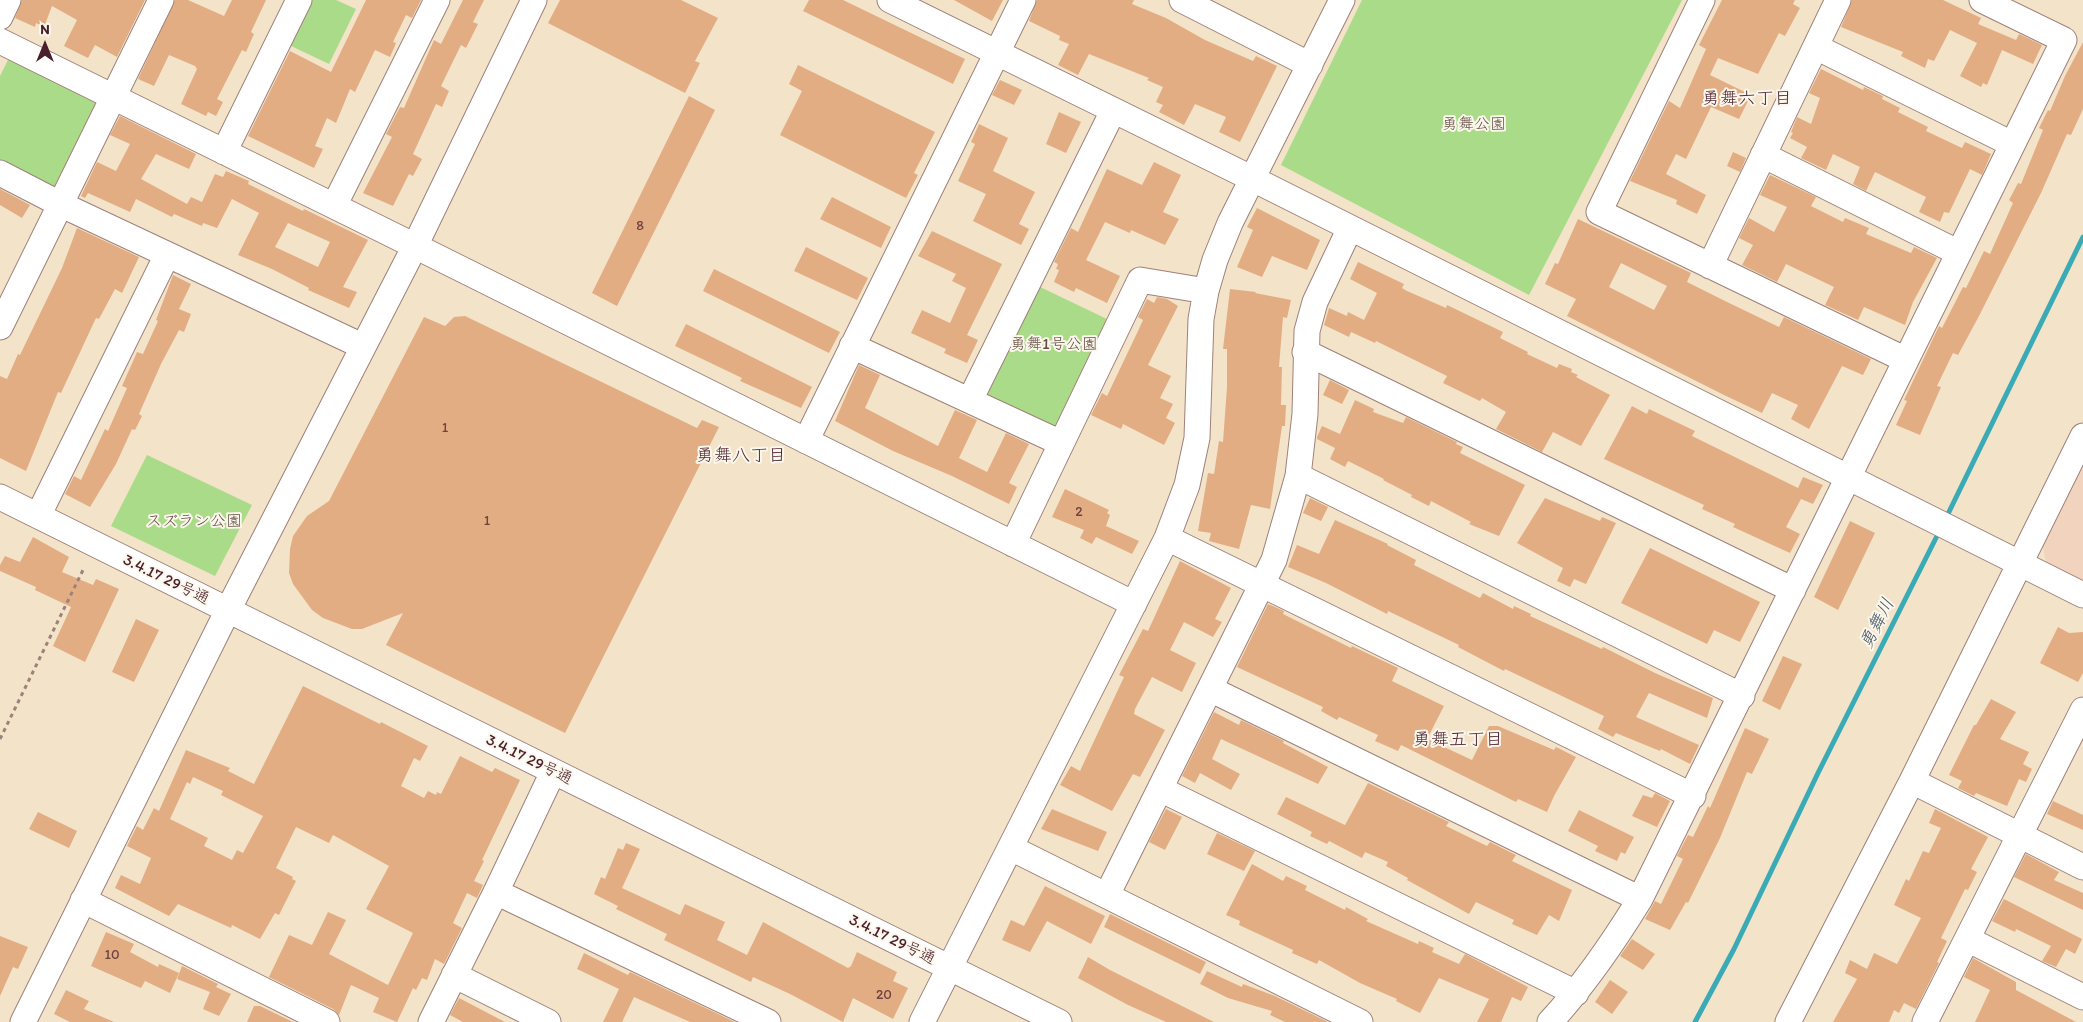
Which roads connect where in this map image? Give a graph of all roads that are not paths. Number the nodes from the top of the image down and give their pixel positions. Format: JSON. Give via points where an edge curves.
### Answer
{"nodes":[{"id":1,"x":8,"y":0,"type":"edge"},
{"id":2,"x":161,"y":0,"type":"edge"},
{"id":3,"x":299,"y":0,"type":"edge"},
{"id":4,"x":437,"y":0,"type":"edge"},
{"id":5,"x":534,"y":0,"type":"edge"},
{"id":6,"x":890,"y":0,"type":"edge"},
{"id":7,"x":1023,"y":0,"type":"edge"},
{"id":8,"x":1182,"y":0,"type":"edge"},
{"id":9,"x":1342,"y":0,"type":"edge"},
{"id":10,"x":1702,"y":0,"type":"edge"},
{"id":11,"x":1838,"y":0,"type":"edge"},
{"id":12,"x":1982,"y":0,"type":"edge"},
{"id":13,"x":0,"y":16,"type":"edge"},
{"id":14,"x":0,"y":42,"type":"edge"},
{"id":15,"x":1816,"y":47,"type":"junction"},
{"id":16,"x":996,"y":53,"type":"junction"},
{"id":17,"x":1310,"y":65,"type":"junction"},
{"id":18,"x":113,"y":98,"type":"junction"},
{"id":19,"x":1113,"y":111,"type":"junction"},
{"id":20,"x":2012,"y":144,"type":"junction"},
{"id":21,"x":224,"y":152,"type":"junction"},
{"id":22,"x":1763,"y":155,"type":"junction"},
{"id":23,"x":0,"y":173,"type":"edge"},
{"id":24,"x":1253,"y":179,"type":"junction"},
{"id":25,"x":60,"y":204,"type":"junction"},
{"id":26,"x":334,"y":206,"type":"junction"},
{"id":27,"x":1350,"y":228,"type":"junction"},
{"id":28,"x":415,"y":246,"type":"junction"},
{"id":29,"x":1959,"y":253,"type":"junction"},
{"id":30,"x":167,"y":255,"type":"junction"},
{"id":31,"x":1710,"y":266,"type":"junction"},
{"id":32,"x":1206,"y":291,"type":"junction"},
{"id":33,"x":0,"y":327,"type":"edge"},
{"id":34,"x":362,"y":346,"type":"junction"},
{"id":35,"x":852,"y":346,"type":"junction"},
{"id":36,"x":1305,"y":352,"type":"junction"},
{"id":37,"x":1906,"y":360,"type":"junction"},
{"id":38,"x":970,"y":400,"type":"junction"},
{"id":39,"x":2083,"y":436,"type":"edge"},
{"id":40,"x":806,"y":441,"type":"junction"},
{"id":41,"x":1061,"y":443,"type":"junction"},
{"id":42,"x":1298,"y":476,"type":"junction"},
{"id":43,"x":1848,"y":478,"type":"junction"},
{"id":44,"x":0,"y":497,"type":"edge"},
{"id":45,"x":38,"y":516,"type":"junction"},
{"id":46,"x":1166,"y":538,"type":"junction"},
{"id":47,"x":1012,"y":544,"type":"junction"},
{"id":48,"x":2013,"y":560,"type":"junction"},
{"id":49,"x":1262,"y":585,"type":"junction"},
{"id":50,"x":1793,"y":590,"type":"junction"},
{"id":51,"x":2083,"y":595,"type":"edge"},
{"id":52,"x":1134,"y":604,"type":"junction"},
{"id":53,"x":228,"y":610,"type":"junction"},
{"id":54,"x":1210,"y":689,"type":"junction"},
{"id":55,"x":1742,"y":696,"type":"junction"},
{"id":56,"x":2083,"y":710,"type":"edge"},
{"id":57,"x":2077,"y":737,"type":"edge"},
{"id":58,"x":553,"y":772,"type":"junction"},
{"id":59,"x":1912,"y":781,"type":"junction"},
{"id":60,"x":1160,"y":789,"type":"junction"},
{"id":61,"x":1692,"y":796,"type":"junction"},
{"id":62,"x":2020,"y":835,"type":"junction"},
{"id":63,"x":1012,"y":848,"type":"junction"},
{"id":64,"x":2083,"y":867,"type":"edge"},
{"id":65,"x":496,"y":892,"type":"junction"},
{"id":66,"x":1107,"y":895,"type":"junction"},
{"id":67,"x":1640,"y":899,"type":"junction"},
{"id":68,"x":83,"y":900,"type":"junction"},
{"id":69,"x":1967,"y":939,"type":"junction"},
{"id":70,"x":950,"y":968,"type":"junction"},
{"id":71,"x":454,"y":975,"type":"junction"},
{"id":72,"x":1576,"y":993,"type":"junction"},
{"id":73,"x":2083,"y":997,"type":"edge"},
{"id":74,"x":313,"y":1019,"type":"edge"},
{"id":75,"x":23,"y":1022,"type":"edge"},
{"id":76,"x":430,"y":1022,"type":"edge"},
{"id":77,"x":548,"y":1022,"type":"edge"},
{"id":78,"x":768,"y":1022,"type":"edge"},
{"id":79,"x":922,"y":1022,"type":"edge"},
{"id":80,"x":1059,"y":1022,"type":"edge"},
{"id":81,"x":1360,"y":1022,"type":"edge"},
{"id":82,"x":1550,"y":1022,"type":"edge"},
{"id":83,"x":1788,"y":1022,"type":"edge"},
{"id":84,"x":1925,"y":1022,"type":"edge"}],
"edges":[{"from":1,"to":13,"type":"street"},
{"from":2,"to":18,"type":"street"},
{"from":3,"to":21,"type":"street"},
{"from":4,"to":26,"type":"street"},
{"from":5,"to":28,"type":"street"},
{"from":6,"to":16,"type":"street"},
{"from":7,"to":16,"type":"street"},
{"from":8,"to":17,"type":"street"},
{"from":9,"to":17,"type":"street"},
{"from":10,"to":31,"type":"street","via":[[1599,212]]},
{"from":11,"to":15,"type":"street"},
{"from":12,"to":20,"type":"street","via":[[2064,40]]},
{"from":14,"to":18,"type":"street"},
{"from":15,"to":20,"type":"street"},
{"from":15,"to":22,"type":"street"},
{"from":16,"to":19,"type":"street"},
{"from":16,"to":35,"type":"street"},
{"from":17,"to":24,"type":"street"},
{"from":18,"to":21,"type":"street"},
{"from":18,"to":25,"type":"street"},
{"from":19,"to":24,"type":"street"},
{"from":19,"to":38,"type":"street"},
{"from":20,"to":29,"type":"street"},
{"from":21,"to":26,"type":"street"},
{"from":22,"to":29,"type":"street"},
{"from":22,"to":31,"type":"street"},
{"from":23,"to":25,"type":"street"},
{"from":24,"to":27,"type":"street"},
{"from":24,"to":32,"type":"street","via":[[1220,244]]},
{"from":25,"to":30,"type":"street"},
{"from":25,"to":33,"type":"street"},
{"from":26,"to":28,"type":"street"},
{"from":27,"to":36,"type":"street","via":[[1315,302]]},
{"from":27,"to":43,"type":"street"},
{"from":28,"to":34,"type":"street"},
{"from":28,"to":40,"type":"street"},
{"from":29,"to":37,"type":"street"},
{"from":30,"to":34,"type":"street"},
{"from":30,"to":45,"type":"street"},
{"from":31,"to":37,"type":"street"},
{"from":32,"to":41,"type":"street","via":[[1140,280]]},
{"from":32,"to":46,"type":"street","via":[[1201,319],[1197,438],[1187,486]]},
{"from":34,"to":53,"type":"street"},
{"from":35,"to":38,"type":"street"},
{"from":35,"to":40,"type":"street"},
{"from":36,"to":42,"type":"street","via":[[1305,414]]},
{"from":36,"to":50,"type":"street"},
{"from":37,"to":43,"type":"street"},
{"from":38,"to":41,"type":"street"},
{"from":39,"to":48,"type":"street"},
{"from":40,"to":47,"type":"street"},
{"from":41,"to":47,"type":"street"},
{"from":42,"to":49,"type":"street","via":[[1274,560]]},
{"from":42,"to":55,"type":"street"},
{"from":43,"to":48,"type":"street"},
{"from":43,"to":50,"type":"street"},
{"from":44,"to":45,"type":"street","name":"3.4.17 29号通"},
{"from":45,"to":53,"type":"street","name":"3.4.17 29号通"},
{"from":46,"to":49,"type":"street"},
{"from":46,"to":52,"type":"street"},
{"from":47,"to":52,"type":"street"},
{"from":48,"to":51,"type":"street"},
{"from":48,"to":59,"type":"street"},
{"from":49,"to":54,"type":"street"},
{"from":49,"to":61,"type":"street"},
{"from":50,"to":55,"type":"street"},
{"from":52,"to":63,"type":"street"},
{"from":53,"to":58,"type":"street","name":"3.4.17 29号通"},
{"from":53,"to":68,"type":"street"},
{"from":54,"to":60,"type":"street"},
{"from":54,"to":67,"type":"street"},
{"from":55,"to":61,"type":"street"},
{"from":56,"to":57,"type":"street"},
{"from":57,"to":62,"type":"street"},
{"from":58,"to":65,"type":"street"},
{"from":58,"to":70,"type":"street","name":"3.4.17 29号通"},
{"from":59,"to":62,"type":"street"},
{"from":59,"to":83,"type":"street"},
{"from":60,"to":66,"type":"street"},
{"from":60,"to":72,"type":"street"},
{"from":61,"to":67,"type":"street"},
{"from":62,"to":64,"type":"street"},
{"from":62,"to":69,"type":"street"},
{"from":63,"to":66,"type":"street"},
{"from":63,"to":70,"type":"street"},
{"from":65,"to":71,"type":"street"},
{"from":65,"to":78,"type":"street"},
{"from":66,"to":81,"type":"street"},
{"from":67,"to":72,"type":"street","via":[[1604,957]]},
{"from":68,"to":74,"type":"street"},
{"from":68,"to":75,"type":"street"},
{"from":69,"to":73,"type":"street"},
{"from":69,"to":84,"type":"street"},
{"from":70,"to":79,"type":"street"},
{"from":70,"to":80,"type":"street","name":"3.4.17 29号通"},
{"from":71,"to":76,"type":"street"},
{"from":71,"to":77,"type":"street"},
{"from":72,"to":82,"type":"street"}]}
